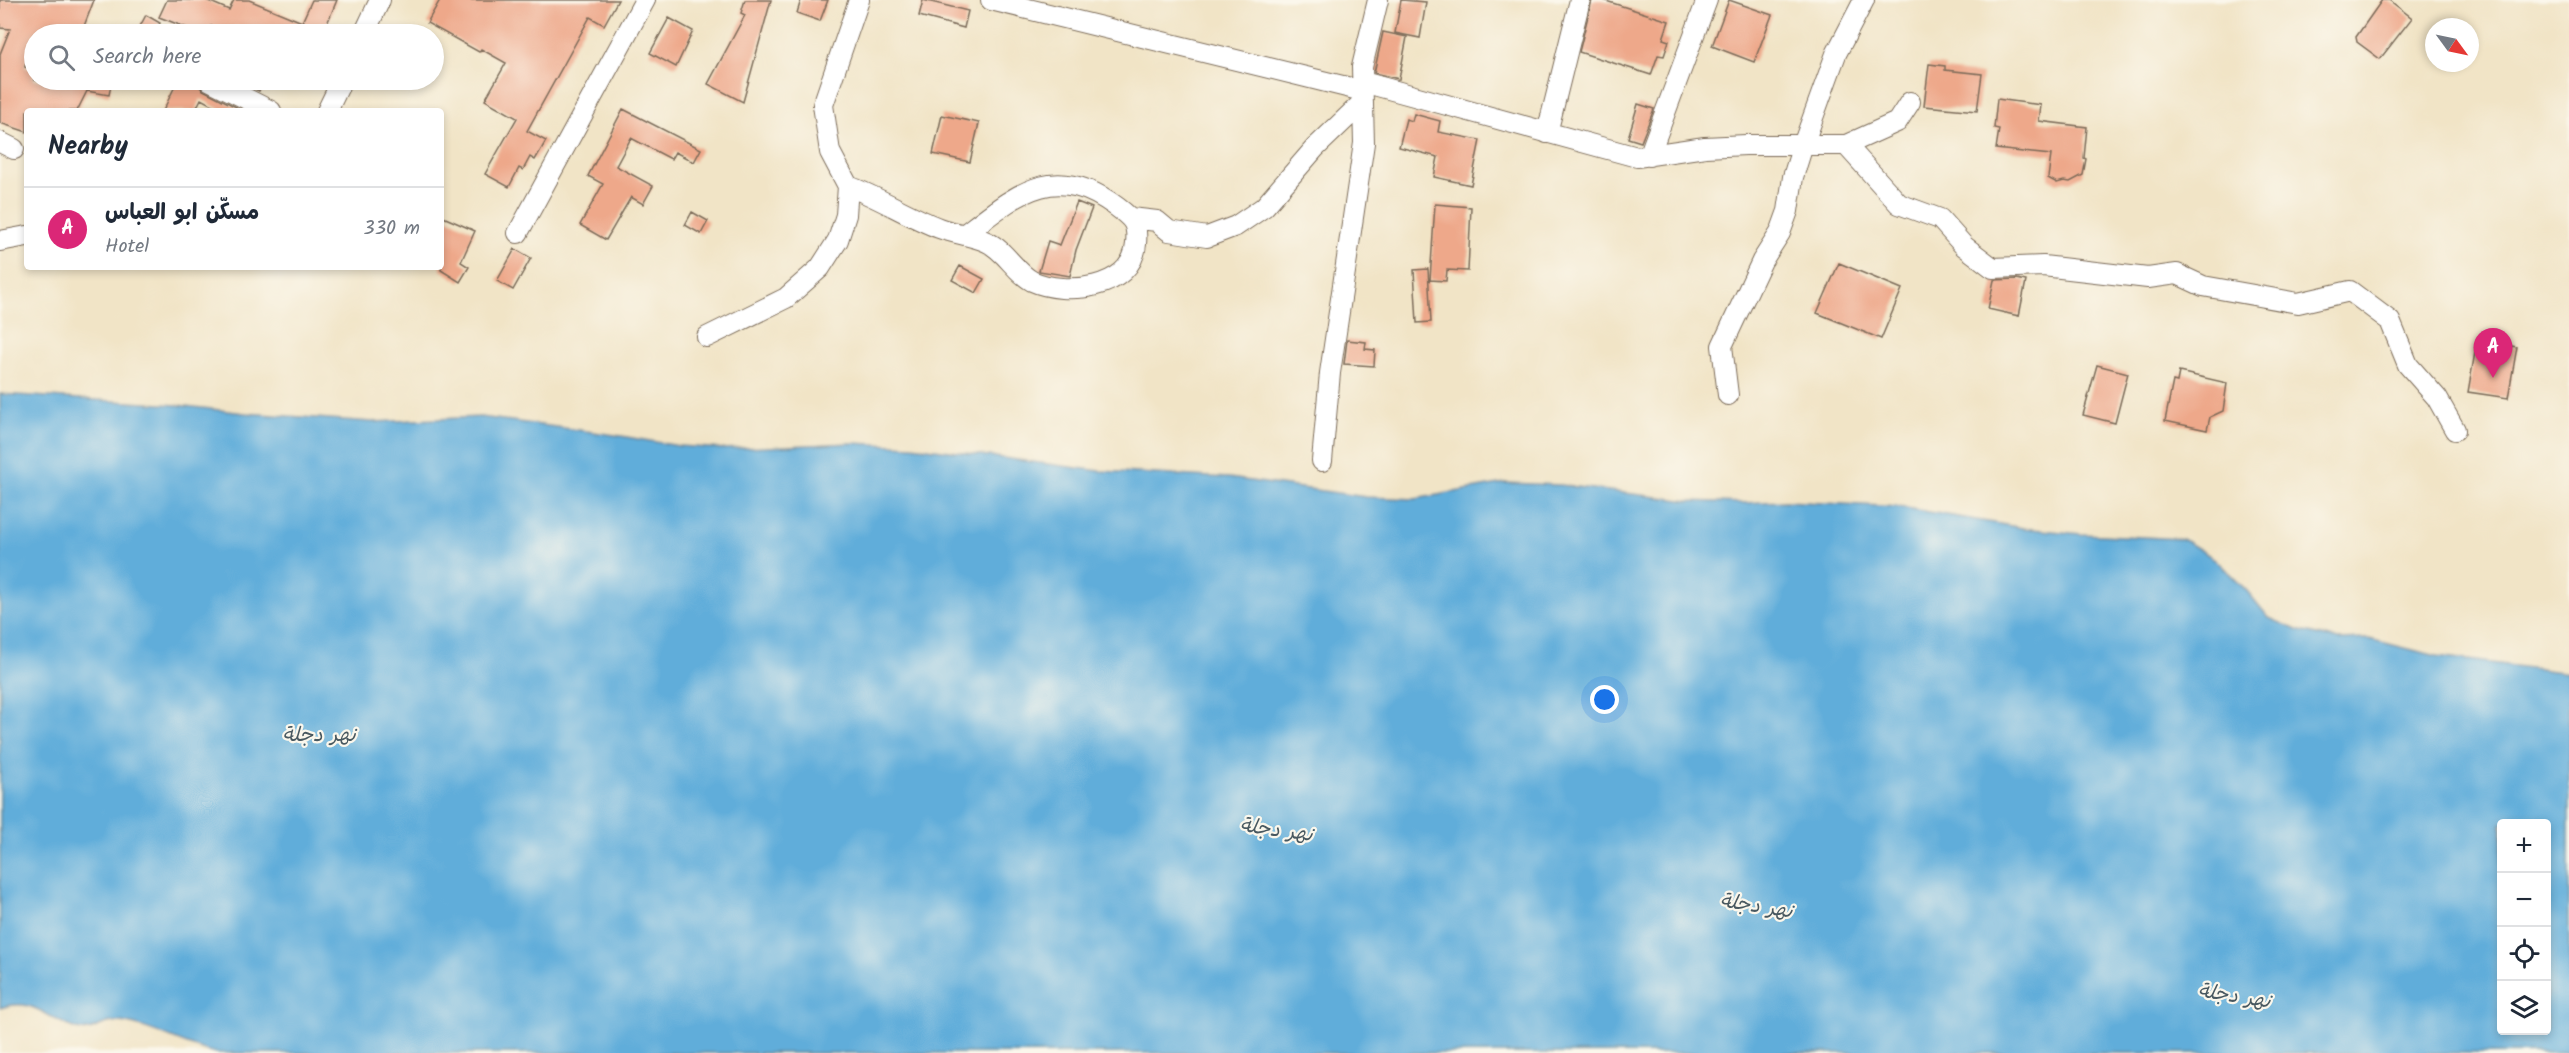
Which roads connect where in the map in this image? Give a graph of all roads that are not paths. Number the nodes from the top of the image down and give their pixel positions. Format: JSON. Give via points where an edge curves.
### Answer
{"nodes":[{"id":1,"x":380,"y":0,"type":"edge"},
{"id":2,"x":645,"y":0,"type":"edge"},
{"id":3,"x":859,"y":0,"type":"edge"},
{"id":4,"x":991,"y":0,"type":"edge"},
{"id":5,"x":1378,"y":0,"type":"edge"},
{"id":6,"x":1581,"y":0,"type":"edge"},
{"id":7,"x":1707,"y":0,"type":"edge"},
{"id":8,"x":1864,"y":0,"type":"edge"},
{"id":9,"x":369,"y":24,"type":"edge"},
{"id":10,"x":229,"y":90,"type":"edge"},
{"id":11,"x":337,"y":90,"type":"edge"},
{"id":12,"x":1363,"y":91,"type":"junction"},
{"id":13,"x":1910,"y":102,"type":"dead end"},
{"id":14,"x":265,"y":108,"type":"edge"},
{"id":15,"x":328,"y":108,"type":"edge"},
{"id":16,"x":1547,"y":133,"type":"junction"},
{"id":17,"x":1803,"y":145,"type":"junction"},
{"id":18,"x":1846,"y":146,"type":"junction"},
{"id":19,"x":1649,"y":156,"type":"junction"},
{"id":20,"x":848,"y":186,"type":"junction"},
{"id":21,"x":1131,"y":218,"type":"junction"},
{"id":22,"x":518,"y":233,"type":"dead end"},
{"id":23,"x":964,"y":234,"type":"junction"},
{"id":24,"x":24,"y":237,"type":"edge"},
{"id":25,"x":0,"y":241,"type":"edge"},
{"id":26,"x":706,"y":337,"type":"dead end"},
{"id":27,"x":1728,"y":395,"type":"dead end"},
{"id":28,"x":2455,"y":430,"type":"dead end"},
{"id":29,"x":1322,"y":461,"type":"dead end"}],
"edges":[{"from":1,"to":9,"type":"street"},
{"from":2,"to":22,"type":"street"},
{"from":3,"to":20,"type":"street","via":[[823,105],[830,152]]},
{"from":4,"to":12,"type":"street"},
{"from":5,"to":12,"type":"street","via":[[1362,67]]},
{"from":6,"to":16,"type":"street"},
{"from":7,"to":19,"type":"street"},
{"from":8,"to":17,"type":"street","via":[[1836,54]]},
{"from":10,"to":14,"type":"street"},
{"from":11,"to":15,"type":"street"},
{"from":12,"to":16,"type":"street"},
{"from":12,"to":21,"type":"street","via":[[1264,207],[1236,226],[1207,237],[1169,231],[1157,221]]},
{"from":12,"to":29,"type":"street","via":[[1364,143],[1330,373]]},
{"from":13,"to":18,"type":"street","via":[[1897,122]]},
{"from":16,"to":19,"type":"street","via":[[1637,157]]},
{"from":17,"to":18,"type":"street"},
{"from":17,"to":19,"type":"street","via":[[1705,147]]},
{"from":17,"to":27,"type":"street","via":[[1780,233],[1762,261],[1722,346]]},
{"from":18,"to":28,"type":"street","via":[[1899,204],[1940,219],[1964,246],[1993,268],[2043,266],[2148,278],[2177,274],[2203,286],[2298,303],[2350,291],[2390,321],[2408,365],[2437,398]]},
{"from":20,"to":23,"type":"street","via":[[941,228]]},
{"from":20,"to":26,"type":"street","via":[[846,215],[838,240],[820,268],[786,298]]},
{"from":21,"to":23,"type":"street","via":[[1092,190],[1070,183],[1049,183],[1003,206]]},
{"from":21,"to":23,"type":"street","via":[[1137,229],[1136,249],[1129,266],[1109,279],[1077,290],[1029,280],[988,242]]},
{"from":24,"to":25,"type":"street"}]}
